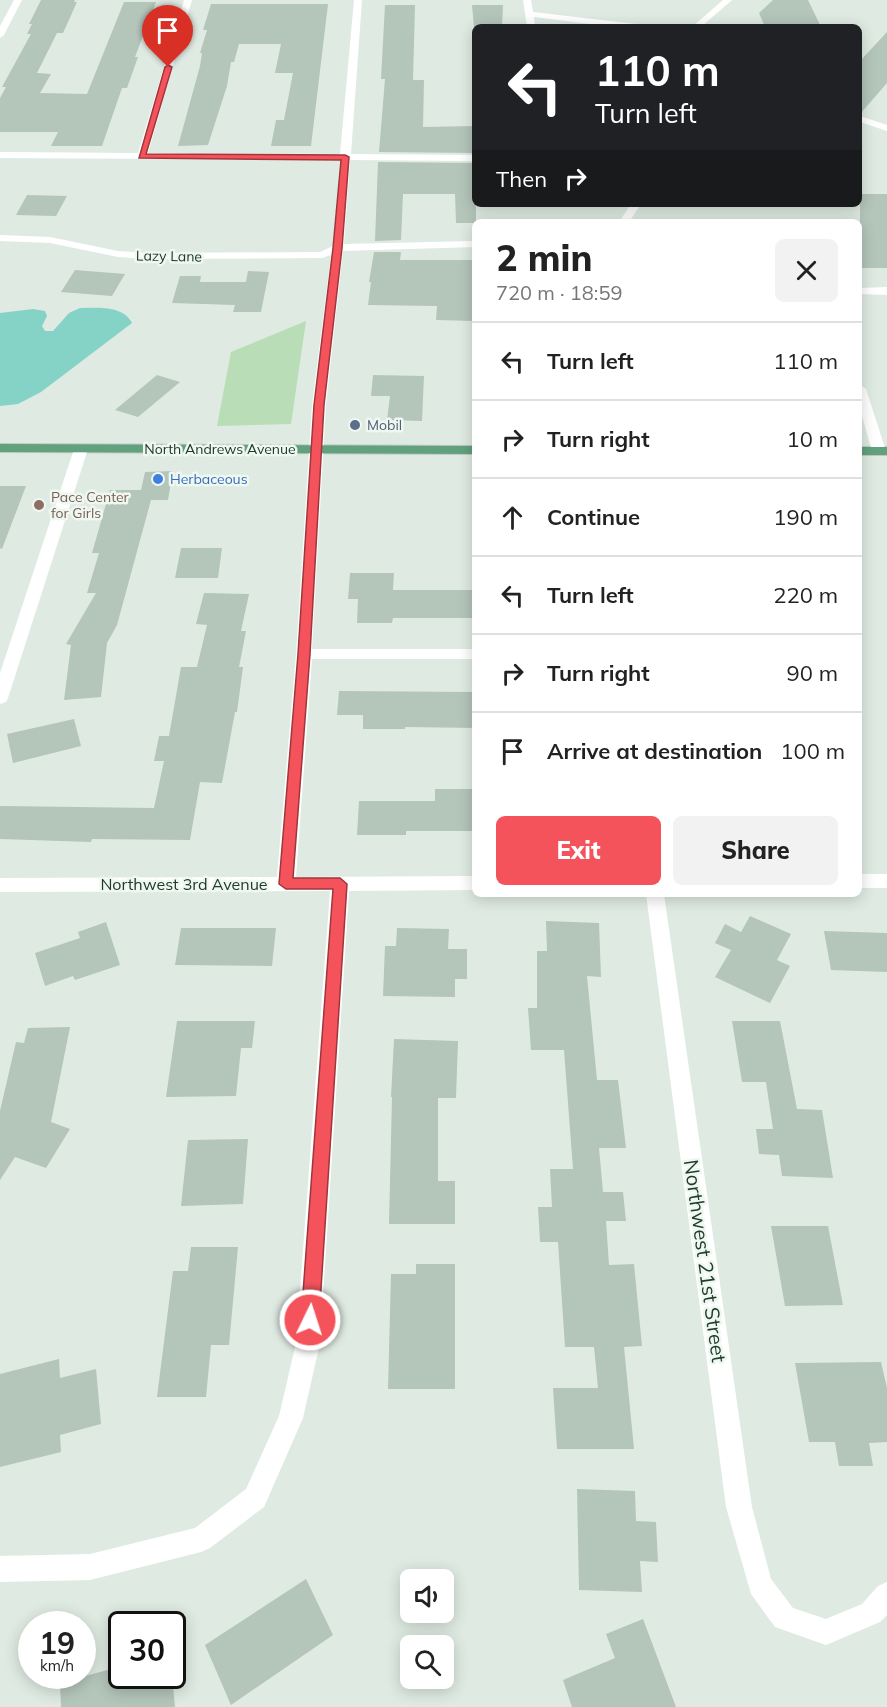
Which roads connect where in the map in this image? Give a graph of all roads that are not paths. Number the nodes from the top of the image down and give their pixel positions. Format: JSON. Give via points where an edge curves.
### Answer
{"nodes":[{"id":1,"x":18,"y":0,"type":"edge"},
{"id":2,"x":188,"y":0,"type":"edge"},
{"id":3,"x":358,"y":0,"type":"edge"},
{"id":4,"x":527,"y":0,"type":"edge"},
{"id":5,"x":726,"y":2,"type":"edge"},
{"id":6,"x":529,"y":14,"type":"junction"},
{"id":7,"x":722,"y":19,"type":"dead end"},
{"id":8,"x":531,"y":24,"type":"edge"},
{"id":9,"x":611,"y":24,"type":"edge"},
{"id":10,"x":700,"y":24,"type":"edge"},
{"id":11,"x":0,"y":35,"type":"edge"},
{"id":12,"x":862,"y":120,"type":"edge"},
{"id":13,"x":887,"y":128,"type":"edge"},
{"id":14,"x":0,"y":155,"type":"edge"},
{"id":15,"x":142,"y":156,"type":"junction"},
{"id":16,"x":345,"y":157,"type":"junction"},
{"id":17,"x":472,"y":158,"type":"edge"},
{"id":18,"x":0,"y":238,"type":"edge"},
{"id":19,"x":472,"y":244,"type":"edge"},
{"id":20,"x":338,"y":248,"type":"junction"},
{"id":21,"x":862,"y":291,"type":"edge"},
{"id":22,"x":887,"y":291,"type":"edge"},
{"id":23,"x":862,"y":394,"type":"edge"},
{"id":24,"x":0,"y":448,"type":"edge"},
{"id":25,"x":81,"y":449,"type":"junction"},
{"id":26,"x":317,"y":449,"type":"junction"},
{"id":27,"x":472,"y":450,"type":"edge"},
{"id":28,"x":862,"y":450,"type":"edge"},
{"id":29,"x":883,"y":451,"type":"edge"},
{"id":30,"x":304,"y":654,"type":"junction"},
{"id":31,"x":472,"y":654,"type":"edge"},
{"id":32,"x":0,"y":698,"type":"edge"},
{"id":33,"x":862,"y":881,"type":"edge"},
{"id":34,"x":887,"y":881,"type":"edge"},
{"id":35,"x":472,"y":883,"type":"edge"},
{"id":36,"x":286,"y":884,"type":"junction"},
{"id":37,"x":340,"y":884,"type":"junction"},
{"id":38,"x":0,"y":885,"type":"edge"},
{"id":39,"x":655,"y":897,"type":"edge"},
{"id":40,"x":0,"y":1569,"type":"edge"},
{"id":41,"x":887,"y":1595,"type":"edge"}],
"edges":[{"from":1,"to":11,"type":"street"},
{"from":2,"to":15,"type":"street"},
{"from":3,"to":16,"type":"street"},
{"from":4,"to":6,"type":"street"},
{"from":5,"to":7,"type":"street","via":[[730,10]]},
{"from":5,"to":10,"type":"street"},
{"from":6,"to":8,"type":"street"},
{"from":6,"to":9,"type":"street"},
{"from":12,"to":13,"type":"street"},
{"from":14,"to":15,"type":"street"},
{"from":15,"to":16,"type":"street"},
{"from":16,"to":17,"type":"street"},
{"from":16,"to":20,"type":"street"},
{"from":18,"to":20,"type":"street","name":"Lazy Lane","via":[[50,240],[148,256],[322,255]]},
{"from":19,"to":20,"type":"street","name":"Lazy Lane"},
{"from":20,"to":26,"type":"street","via":[[325,340]]},
{"from":21,"to":22,"type":"street"},
{"from":23,"to":29,"type":"street"},
{"from":24,"to":25,"type":"main road","name":"North Andrews Avenue"},
{"from":25,"to":26,"type":"main road","name":"North Andrews Avenue"},
{"from":25,"to":32,"type":"street"},
{"from":26,"to":27,"type":"main road","name":"North Andrews Avenue"},
{"from":26,"to":30,"type":"street"},
{"from":28,"to":29,"type":"main road"},
{"from":30,"to":31,"type":"street"},
{"from":30,"to":36,"type":"street"},
{"from":33,"to":34,"type":"street"},
{"from":35,"to":37,"type":"street","name":"Northwest 3rd Avenue"},
{"from":36,"to":37,"type":"street","name":"Northwest 3rd Avenue"},
{"from":36,"to":38,"type":"street","name":"Northwest 3rd Avenue"},
{"from":37,"to":40,"type":"street","via":[[308,1343],[291,1418],[255,1498],[201,1539],[90,1567]]},
{"from":39,"to":41,"type":"street","name":"Northwest 21st Street","via":[[739,1507],[760,1585],[784,1618],[826,1632],[871,1613]]}]}
